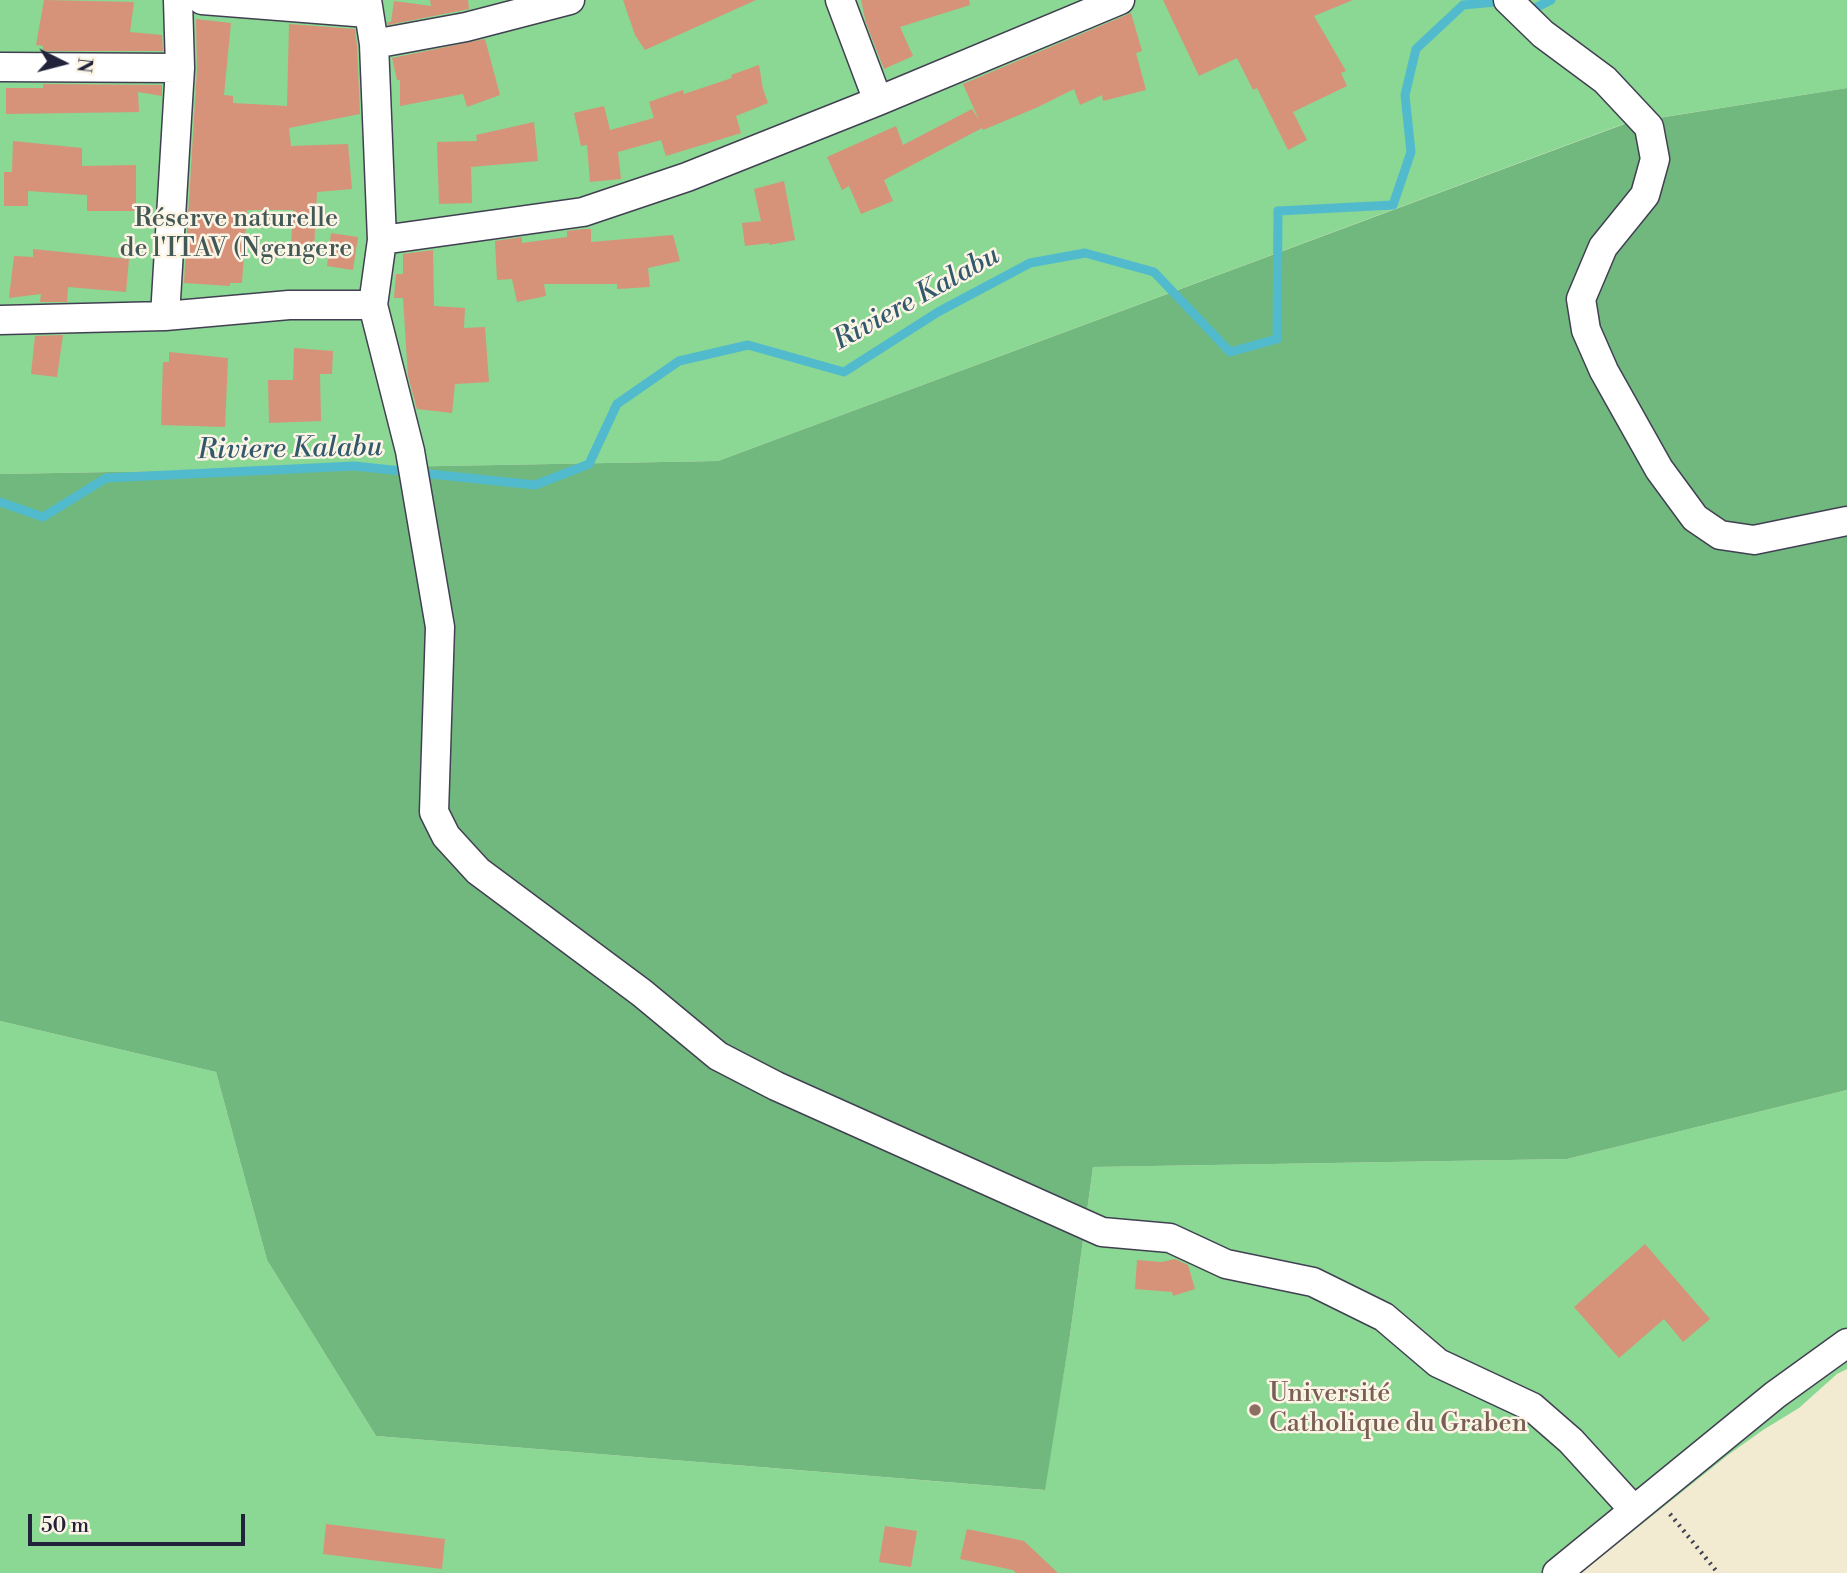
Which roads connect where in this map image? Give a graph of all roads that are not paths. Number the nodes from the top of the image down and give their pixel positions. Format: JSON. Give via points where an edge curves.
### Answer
{"nodes":[{"id":1,"x":178,"y":0,"type":"edge"},
{"id":2,"x":202,"y":0,"type":"edge"},
{"id":3,"x":569,"y":0,"type":"edge"},
{"id":4,"x":840,"y":0,"type":"edge"},
{"id":5,"x":1120,"y":0,"type":"edge"},
{"id":6,"x":1507,"y":0,"type":"edge"},
{"id":7,"x":368,"y":7,"type":"edge"},
{"id":8,"x":374,"y":44,"type":"junction"},
{"id":9,"x":0,"y":67,"type":"edge"},
{"id":10,"x":180,"y":68,"type":"junction"},
{"id":11,"x":878,"y":101,"type":"junction"},
{"id":12,"x":382,"y":240,"type":"junction"},
{"id":13,"x":373,"y":305,"type":"junction"},
{"id":14,"x":165,"y":316,"type":"junction"},
{"id":15,"x":0,"y":320,"type":"edge"},
{"id":16,"x":1847,"y":521,"type":"edge"},
{"id":17,"x":1847,"y":1343,"type":"edge"},
{"id":18,"x":1644,"y":1502,"type":"junction"},
{"id":19,"x":1557,"y":1573,"type":"edge"}],
"edges":[{"from":1,"to":10,"type":"street"},
{"from":2,"to":7,"type":"street"},
{"from":3,"to":8,"type":"street","via":[[466,27]]},
{"from":4,"to":11,"type":"street"},
{"from":5,"to":11,"type":"street"},
{"from":6,"to":16,"type":"street","via":[[1543,34],[1605,80],[1649,127],[1655,159],[1645,195],[1603,247],[1581,299],[1586,330],[1604,371],[1659,469],[1695,518],[1720,535],[1754,540]]},
{"from":7,"to":8,"type":"street"},
{"from":8,"to":12,"type":"street"},
{"from":9,"to":10,"type":"street"},
{"from":10,"to":14,"type":"street"},
{"from":11,"to":12,"type":"street","via":[[687,177],[583,212]]},
{"from":12,"to":13,"type":"street"},
{"from":13,"to":14,"type":"street","via":[[289,305]]},
{"from":13,"to":18,"type":"street","via":[[414,477],[440,627],[434,812],[446,836],[478,871],[718,1056],[1102,1233],[1170,1238],[1226,1264],[1313,1282],[1384,1317],[1438,1363],[1532,1407]]},
{"from":14,"to":15,"type":"street"},
{"from":17,"to":18,"type":"street"},
{"from":18,"to":19,"type":"street"}]}
